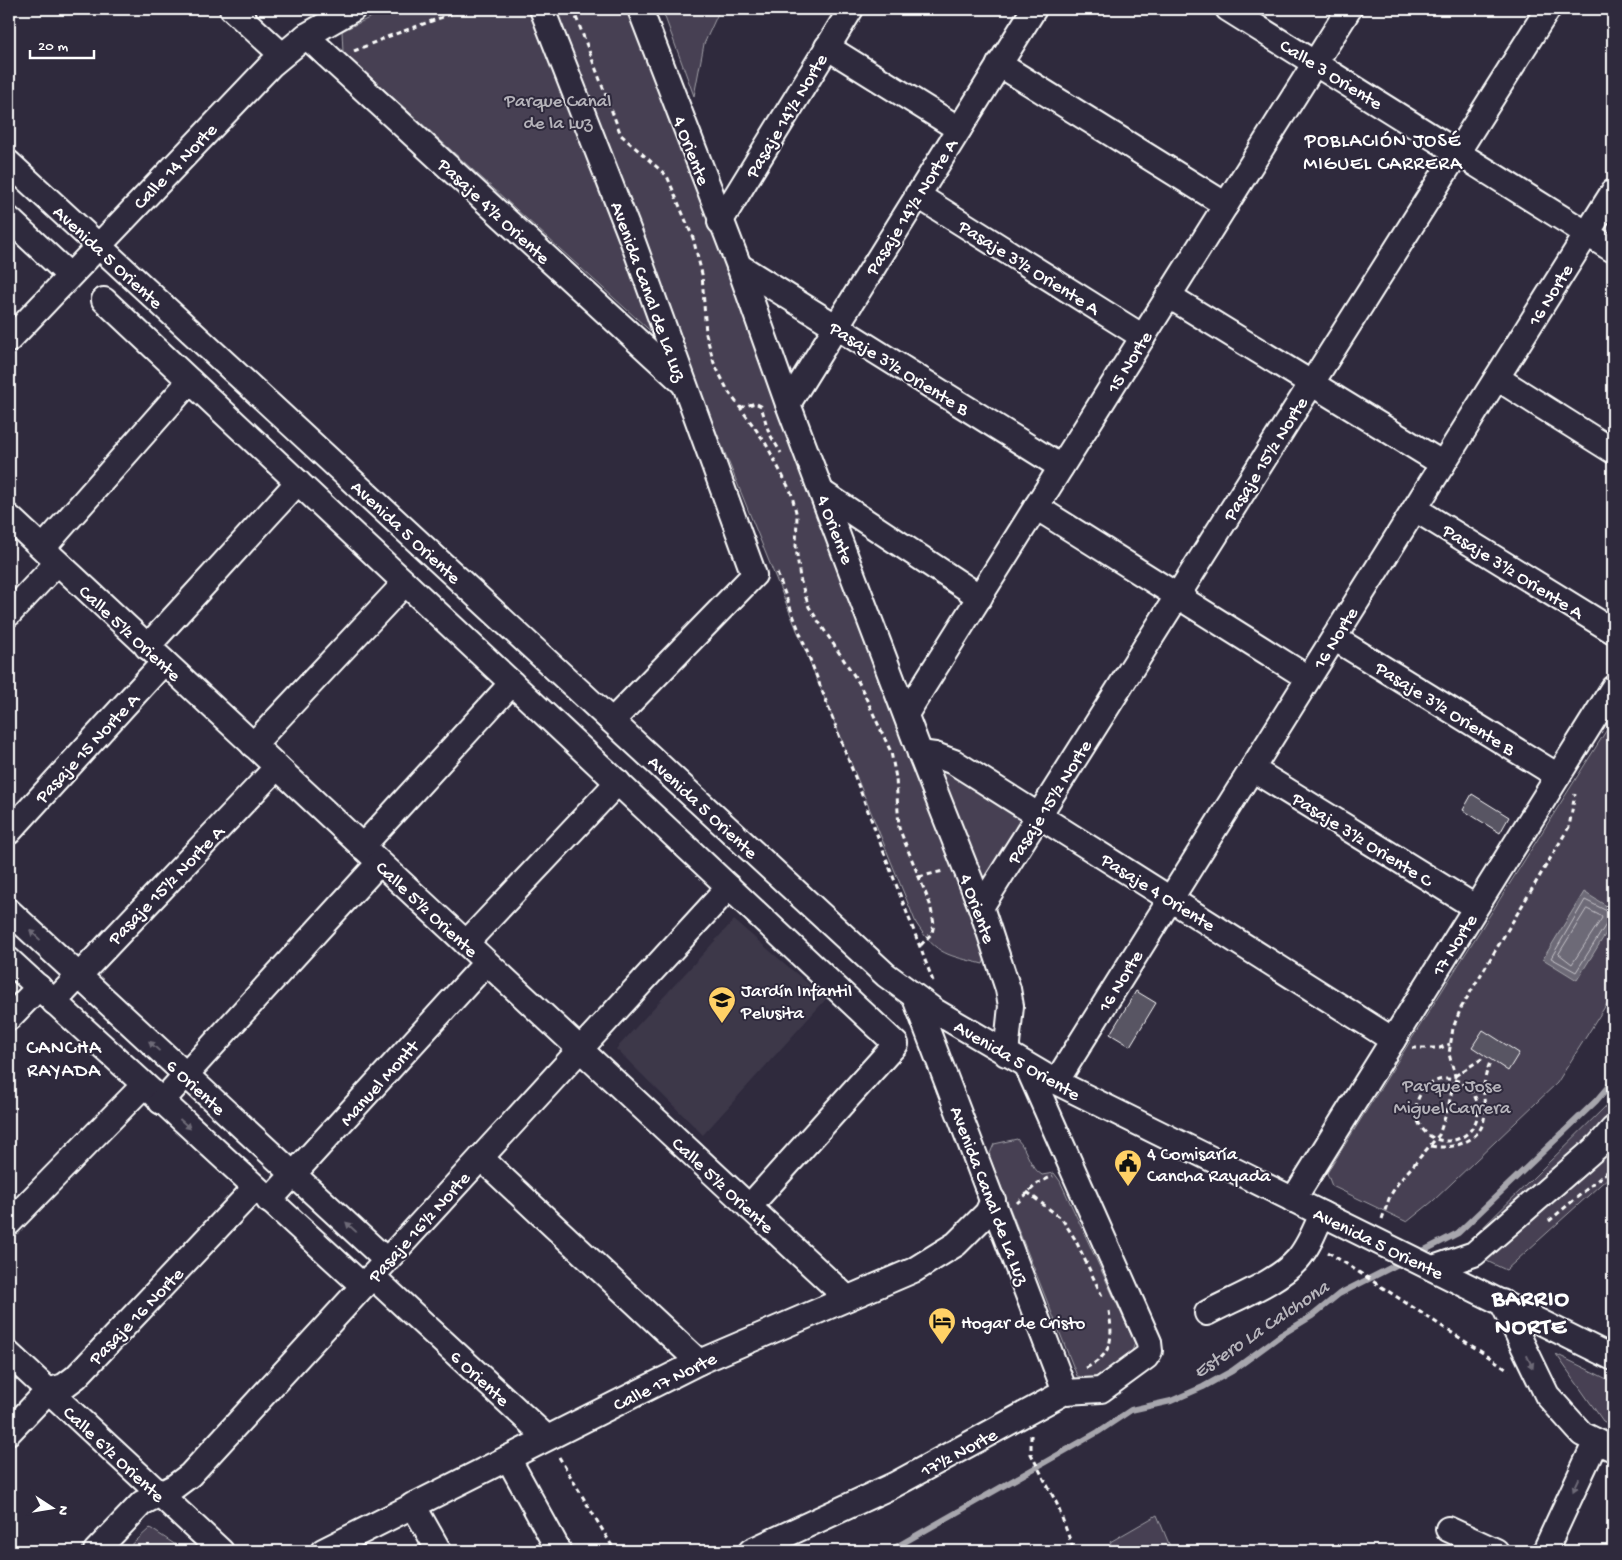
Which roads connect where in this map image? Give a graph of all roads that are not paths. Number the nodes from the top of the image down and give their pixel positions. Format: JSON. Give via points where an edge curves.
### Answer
{"nodes":[{"id":1,"x":232,"y":9,"type":"edge"},
{"id":2,"x":353,"y":9,"type":"edge"},
{"id":3,"x":542,"y":9,"type":"edge"},
{"id":4,"x":640,"y":9,"type":"edge"},
{"id":5,"x":851,"y":9,"type":"edge"},
{"id":6,"x":1034,"y":9,"type":"edge"},
{"id":7,"x":1228,"y":9,"type":"edge"},
{"id":8,"x":1350,"y":9,"type":"edge"},
{"id":9,"x":1548,"y":9,"type":"edge"},
{"id":10,"x":306,"y":36,"type":"junction"},
{"id":11,"x":827,"y":47,"type":"junction"},
{"id":12,"x":282,"y":55,"type":"junction"},
{"id":13,"x":1315,"y":63,"type":"junction"},
{"id":14,"x":999,"y":64,"type":"junction"},
{"id":15,"x":959,"y":129,"type":"junction"},
{"id":16,"x":1458,"y":152,"type":"junction"},
{"id":17,"x":9,"y":163,"type":"edge"},
{"id":18,"x":1613,"y":192,"type":"edge"},
{"id":19,"x":917,"y":195,"type":"junction"},
{"id":20,"x":1226,"y":206,"type":"junction"},
{"id":21,"x":9,"y":219,"type":"edge"},
{"id":22,"x":720,"y":222,"type":"junction"},
{"id":23,"x":1587,"y":234,"type":"junction"},
{"id":24,"x":97,"y":245,"type":"junction"},
{"id":25,"x":1613,"y":250,"type":"edge"},
{"id":26,"x":739,"y":266,"type":"junction"},
{"id":27,"x":70,"y":275,"type":"junction"},
{"id":28,"x":1169,"y":296,"type":"junction"},
{"id":29,"x":104,"y":300,"type":"dead end"},
{"id":30,"x":834,"y":326,"type":"junction"},
{"id":31,"x":1143,"y":337,"type":"junction"},
{"id":32,"x":9,"y":340,"type":"edge"},
{"id":33,"x":1496,"y":378,"type":"junction"},
{"id":34,"x":190,"y":381,"type":"junction"},
{"id":35,"x":1312,"y":383,"type":"junction"},
{"id":36,"x":685,"y":384,"type":"junction"},
{"id":37,"x":788,"y":404,"type":"junction"},
{"id":38,"x":1613,"y":451,"type":"edge"},
{"id":39,"x":1443,"y":464,"type":"junction"},
{"id":40,"x":1061,"y":467,"type":"junction"},
{"id":41,"x":298,"y":482,"type":"junction"},
{"id":42,"x":823,"y":493,"type":"junction"},
{"id":43,"x":1036,"y":507,"type":"junction"},
{"id":44,"x":1415,"y":509,"type":"junction"},
{"id":45,"x":9,"y":516,"type":"edge"},
{"id":46,"x":50,"y":555,"type":"junction"},
{"id":47,"x":405,"y":583,"type":"junction"},
{"id":48,"x":1177,"y":596,"type":"junction"},
{"id":49,"x":980,"y":597,"type":"junction"},
{"id":50,"x":9,"y":614,"type":"edge"},
{"id":51,"x":1613,"y":631,"type":"edge"},
{"id":52,"x":1334,"y":638,"type":"junction"},
{"id":53,"x":155,"y":654,"type":"junction"},
{"id":54,"x":1308,"y":678,"type":"junction"},
{"id":55,"x":512,"y":683,"type":"junction"},
{"id":56,"x":1613,"y":688,"type":"edge"},
{"id":57,"x":906,"y":714,"type":"junction"},
{"id":58,"x":612,"y":721,"type":"junction"},
{"id":59,"x":253,"y":745,"type":"junction"},
{"id":60,"x":920,"y":753,"type":"junction"},
{"id":61,"x":276,"y":767,"type":"junction"},
{"id":62,"x":1252,"y":769,"type":"junction"},
{"id":63,"x":1558,"y":776,"type":"junction"},
{"id":64,"x":618,"y":782,"type":"junction"},
{"id":65,"x":1039,"y":815,"type":"junction"},
{"id":66,"x":9,"y":832,"type":"edge"},
{"id":67,"x":362,"y":847,"type":"junction"},
{"id":68,"x":379,"y":863,"type":"junction"},
{"id":69,"x":729,"y":887,"type":"junction"},
{"id":70,"x":1170,"y":899,"type":"junction"},
{"id":71,"x":1475,"y":907,"type":"junction"},
{"id":72,"x":980,"y":908,"type":"junction"},
{"id":73,"x":9,"y":911,"type":"edge"},
{"id":74,"x":466,"y":944,"type":"junction"},
{"id":75,"x":9,"y":960,"type":"edge"},
{"id":76,"x":486,"y":963,"type":"junction"},
{"id":77,"x":78,"y":975,"type":"junction"},
{"id":78,"x":46,"y":994,"type":"junction"},
{"id":79,"x":915,"y":998,"type":"junction"},
{"id":80,"x":9,"y":1018,"type":"edge"},
{"id":81,"x":1393,"y":1040,"type":"junction"},
{"id":82,"x":580,"y":1050,"type":"junction"},
{"id":83,"x":1006,"y":1054,"type":"junction"},
{"id":84,"x":1027,"y":1066,"type":"junction"},
{"id":85,"x":185,"y":1075,"type":"junction"},
{"id":86,"x":1056,"y":1082,"type":"junction"},
{"id":87,"x":144,"y":1085,"type":"junction"},
{"id":88,"x":161,"y":1102,"type":"junction"},
{"id":89,"x":1613,"y":1128,"type":"edge"},
{"id":90,"x":481,"y":1158,"type":"junction"},
{"id":91,"x":294,"y":1175,"type":"junction"},
{"id":92,"x":262,"y":1194,"type":"junction"},
{"id":93,"x":993,"y":1200,"type":"junction"},
{"id":94,"x":1294,"y":1200,"type":"junction"},
{"id":95,"x":748,"y":1207,"type":"junction"},
{"id":96,"x":1322,"y":1214,"type":"junction"},
{"id":97,"x":9,"y":1223,"type":"edge"},
{"id":98,"x":1433,"y":1268,"type":"junction"},
{"id":99,"x":374,"y":1274,"type":"junction"},
{"id":100,"x":847,"y":1298,"type":"junction"},
{"id":101,"x":1502,"y":1302,"type":"junction"},
{"id":102,"x":1207,"y":1313,"type":"dead end"},
{"id":103,"x":9,"y":1354,"type":"edge"},
{"id":104,"x":1613,"y":1358,"type":"edge"},
{"id":105,"x":699,"y":1362,"type":"junction"},
{"id":106,"x":1063,"y":1387,"type":"junction"},
{"id":107,"x":48,"y":1391,"type":"junction"},
{"id":108,"x":9,"y":1432,"type":"edge"},
{"id":109,"x":546,"y":1437,"type":"junction"},
{"id":110,"x":1605,"y":1445,"type":"edge"},
{"id":111,"x":508,"y":1458,"type":"junction"},
{"id":112,"x":160,"y":1494,"type":"junction"},
{"id":113,"x":413,"y":1505,"type":"junction"},
{"id":114,"x":1448,"y":1529,"type":"dead end"},
{"id":115,"x":96,"y":1551,"type":"edge"},
{"id":116,"x":221,"y":1551,"type":"edge"},
{"id":117,"x":322,"y":1551,"type":"edge"},
{"id":118,"x":439,"y":1551,"type":"edge"},
{"id":119,"x":559,"y":1551,"type":"edge"},
{"id":120,"x":751,"y":1551,"type":"edge"},
{"id":121,"x":1496,"y":1551,"type":"edge"},
{"id":122,"x":1545,"y":1551,"type":"edge"}],
"edges":[{"from":1,"to":12,"type":"street"},
{"from":2,"to":10,"type":"street","name":"Calle 14 Norte"},
{"from":3,"to":36,"type":"street","name":"Avenida Canal de La Luz"},
{"from":4,"to":22,"type":"street","name":"4 Oriente"},
{"from":5,"to":11,"type":"street","name":"Pasaje 14½ Norte"},
{"from":6,"to":14,"type":"street","name":"Pasaje 14½ Norte A"},
{"from":7,"to":13,"type":"street","name":"Calle 3 Oriente"},
{"from":8,"to":13,"type":"street","name":"15 Norte"},
{"from":9,"to":16,"type":"street","name":"Pasaje 15½ Norte"},
{"from":10,"to":12,"type":"street","name":"Calle 14 Norte"},
{"from":10,"to":36,"type":"street","name":"Pasaje 4½ Oriente"},
{"from":11,"to":15,"type":"street"},
{"from":11,"to":22,"type":"street","name":"Pasaje 14½ Norte"},
{"from":12,"to":24,"type":"street","name":"Calle 14 Norte"},
{"from":13,"to":16,"type":"street","name":"Calle 3 Oriente"},
{"from":13,"to":20,"type":"street","name":"15 Norte"},
{"from":14,"to":15,"type":"street","name":"Pasaje 14½ Norte A"},
{"from":14,"to":20,"type":"street"},
{"from":15,"to":19,"type":"street","name":"Pasaje 14½ Norte A"},
{"from":16,"to":23,"type":"street","name":"Calle 3 Oriente"},
{"from":16,"to":35,"type":"street","name":"Pasaje 15½ Norte"},
{"from":17,"to":24,"type":"street","name":"Avenida 5 Oriente"},
{"from":18,"to":23,"type":"street","name":"16 Norte"},
{"from":19,"to":30,"type":"street","name":"Pasaje 14½ Norte A"},
{"from":19,"to":31,"type":"street","name":"Pasaje 3½ Oriente A"},
{"from":20,"to":28,"type":"street","name":"15 Norte"},
{"from":21,"to":27,"type":"street"},
{"from":22,"to":26,"type":"street","name":"4 Oriente"},
{"from":23,"to":25,"type":"street","name":"Calle 3 Oriente"},
{"from":23,"to":33,"type":"street","name":"16 Norte"},
{"from":24,"to":27,"type":"street","name":"Calle 14 Norte"},
{"from":24,"to":58,"type":"street","name":"Avenida 5 Oriente"},
{"from":26,"to":30,"type":"street","name":"Pasaje 3½ Oriente B"},
{"from":26,"to":37,"type":"street","name":"4 Oriente"},
{"from":27,"to":32,"type":"street","name":"Calle 14 Norte"},
{"from":28,"to":31,"type":"street","name":"15 Norte"},
{"from":28,"to":35,"type":"street"},
{"from":29,"to":34,"type":"street"},
{"from":30,"to":37,"type":"street","name":"Pasaje 14½ Norte A"},
{"from":30,"to":40,"type":"street","name":"Pasaje 3½ Oriente B"},
{"from":31,"to":40,"type":"street","name":"15 Norte"},
{"from":33,"to":38,"type":"street"},
{"from":33,"to":39,"type":"street","name":"16 Norte"},
{"from":34,"to":41,"type":"street"},
{"from":34,"to":46,"type":"street"},
{"from":35,"to":39,"type":"street"},
{"from":35,"to":48,"type":"street","name":"Pasaje 15½ Norte"},
{"from":36,"to":58,"type":"street","name":"Avenida Canal de La Luz","via":[[754,575]]},
{"from":37,"to":42,"type":"street","name":"4 Oriente"},
{"from":39,"to":44,"type":"street","name":"16 Norte"},
{"from":40,"to":43,"type":"street","name":"15 Norte"},
{"from":41,"to":47,"type":"street"},
{"from":41,"to":53,"type":"street","name":"Pasaje 15 Norte A"},
{"from":42,"to":49,"type":"street"},
{"from":42,"to":57,"type":"street","name":"4 Oriente"},
{"from":43,"to":48,"type":"street"},
{"from":43,"to":49,"type":"street","name":"15 Norte"},
{"from":44,"to":51,"type":"street","name":"Pasaje 3½ Oriente A"},
{"from":44,"to":52,"type":"street","name":"16 Norte"},
{"from":45,"to":46,"type":"street","name":"Calle 5½ Oriente"},
{"from":46,"to":50,"type":"street"},
{"from":46,"to":53,"type":"street","name":"Calle 5½ Oriente"},
{"from":47,"to":55,"type":"street"},
{"from":47,"to":59,"type":"street"},
{"from":48,"to":54,"type":"street"},
{"from":48,"to":65,"type":"street","name":"Pasaje 15½ Norte"},
{"from":49,"to":57,"type":"street","name":"15 Norte"},
{"from":52,"to":54,"type":"street","name":"16 Norte"},
{"from":52,"to":63,"type":"street","name":"Pasaje 3½ Oriente B"},
{"from":53,"to":59,"type":"street","name":"Calle 5½ Oriente"},
{"from":53,"to":66,"type":"street","name":"Pasaje 15 Norte A"},
{"from":54,"to":62,"type":"street","name":"16 Norte"},
{"from":55,"to":64,"type":"street"},
{"from":55,"to":67,"type":"street"},
{"from":56,"to":63,"type":"street","name":"17 Norte"},
{"from":57,"to":60,"type":"street","name":"4 Oriente"},
{"from":58,"to":79,"type":"street","name":"Avenida 5 Oriente"},
{"from":59,"to":61,"type":"street","name":"Calle 5½ Oriente"},
{"from":60,"to":65,"type":"street","name":"Pasaje 4 Oriente","via":[[935,754],[954,762]]},
{"from":60,"to":72,"type":"street","name":"4 Oriente"},
{"from":61,"to":67,"type":"street","name":"Calle 5½ Oriente"},
{"from":61,"to":77,"type":"street","name":"Pasaje 15½ Norte A"},
{"from":62,"to":70,"type":"street","name":"16 Norte"},
{"from":62,"to":71,"type":"street","name":"Pasaje 3½ Oriente C"},
{"from":63,"to":71,"type":"street","name":"17 Norte"},
{"from":64,"to":69,"type":"street"},
{"from":64,"to":74,"type":"street"},
{"from":65,"to":70,"type":"street","name":"Pasaje 4 Oriente"},
{"from":65,"to":72,"type":"street","name":"Pasaje 15½ Norte"},
{"from":67,"to":68,"type":"street","name":"Calle 5½ Oriente"},
{"from":68,"to":74,"type":"street","name":"Calle 5½ Oriente"},
{"from":68,"to":85,"type":"street"},
{"from":69,"to":82,"type":"street","name":"Pasaje 16½ Norte"},
{"from":69,"to":95,"type":"street","via":[[896,1044]]},
{"from":70,"to":81,"type":"street","name":"Pasaje 4 Oriente"},
{"from":70,"to":86,"type":"street","name":"16 Norte"},
{"from":71,"to":81,"type":"street","name":"17 Norte"},
{"from":72,"to":83,"type":"street","name":"4 Oriente","via":[[1008,989],[1010,1006]]},
{"from":77,"to":73,"type":"street","name":"6 Oriente","one_way":true},
{"from":74,"to":76,"type":"street","name":"Calle 5½ Oriente"},
{"from":75,"to":78,"type":"street","name":"6 Oriente"},
{"from":76,"to":82,"type":"street","name":"Calle 5½ Oriente"},
{"from":76,"to":91,"type":"street","name":"Manuel Montt"},
{"from":77,"to":78,"type":"street","name":"Pasaje 15½ Norte A"},
{"from":85,"to":77,"type":"street","name":"6 Oriente","one_way":true},
{"from":78,"to":80,"type":"street"},
{"from":78,"to":87,"type":"street","name":"6 Oriente"},
{"from":79,"to":83,"type":"street","name":"Avenida 5 Oriente"},
{"from":79,"to":93,"type":"street","name":"Avenida Canal de La Luz"},
{"from":81,"to":94,"type":"street","name":"17 Norte"},
{"from":82,"to":90,"type":"street","name":"Pasaje 16½ Norte"},
{"from":82,"to":95,"type":"street","name":"Calle 5½ Oriente"},
{"from":83,"to":84,"type":"street","name":"Avenida 5 Oriente"},
{"from":84,"to":86,"type":"street","name":"Avenida 5 Oriente"},
{"from":84,"to":106,"type":"street","name":"17½ Norte","via":[[1149,1342],[1150,1351],[1146,1357],[1101,1390]]},
{"from":85,"to":88,"type":"street"},
{"from":85,"to":91,"type":"street","name":"6 Oriente"},
{"from":86,"to":94,"type":"street","name":"Avenida 5 Oriente"},
{"from":87,"to":88,"type":"street","name":"6 Oriente"},
{"from":87,"to":97,"type":"street"},
{"from":88,"to":92,"type":"street","name":"6 Oriente","one_way":true},
{"from":89,"to":98,"type":"street","via":[[1599,1145],[1474,1254]]},
{"from":90,"to":99,"type":"street","name":"Pasaje 16½ Norte"},
{"from":90,"to":105,"type":"street"},
{"from":91,"to":92,"type":"street","name":"Manuel Montt"},
{"from":99,"to":91,"type":"street","name":"6 Oriente","one_way":true},
{"from":92,"to":99,"type":"street","name":"6 Oriente"},
{"from":92,"to":107,"type":"street","name":"Pasaje 16 Norte","via":[[76,1377],[64,1386]]},
{"from":93,"to":100,"type":"street","name":"Calle 17 Norte","via":[[987,1213],[972,1229],[936,1258]]},
{"from":93,"to":106,"type":"street","name":"Avenida Canal de La Luz"},
{"from":94,"to":96,"type":"street","name":"Avenida 5 Oriente"},
{"from":95,"to":100,"type":"street","name":"Calle 5½ Oriente"},
{"from":96,"to":98,"type":"street","name":"Avenida 5 Oriente"},
{"from":96,"to":102,"type":"street","via":[[1310,1241],[1282,1273]]},
{"from":98,"to":101,"type":"street","name":"Avenida 5 Oriente"},
{"from":99,"to":109,"type":"street","name":"6 Oriente"},
{"from":99,"to":112,"type":"street","name":"Pasaje 16½ Norte","via":[[190,1475]]},
{"from":100,"to":105,"type":"street","name":"Calle 17 Norte"},
{"from":101,"to":104,"type":"street","name":"Avenida 5 Oriente"},
{"from":101,"to":110,"type":"street","one_way":true,"via":[[1547,1395],[1582,1434]]},
{"from":103,"to":107,"type":"street","name":"Calle 6½ Oriente"},
{"from":105,"to":109,"type":"street","name":"Calle 17 Norte"},
{"from":106,"to":120,"type":"street","name":"17½ Norte","via":[[894,1485]]},
{"from":107,"to":108,"type":"street","name":"Pasaje 16 Norte"},
{"from":107,"to":112,"type":"street","name":"Calle 6½ Oriente"},
{"from":109,"to":111,"type":"street","name":"Calle 17 Norte"},
{"from":110,"to":122,"type":"street","one_way":true},
{"from":111,"to":113,"type":"street","name":"Calle 17 Norte"},
{"from":111,"to":119,"type":"street"},
{"from":112,"to":115,"type":"street","name":"Pasaje 16½ Norte","via":[[142,1503]]},
{"from":112,"to":116,"type":"street","name":"Calle 6½ Oriente"},
{"from":113,"to":117,"type":"street","name":"Calle 17 Norte"},
{"from":113,"to":118,"type":"street"},
{"from":114,"to":121,"type":"street"}]}
